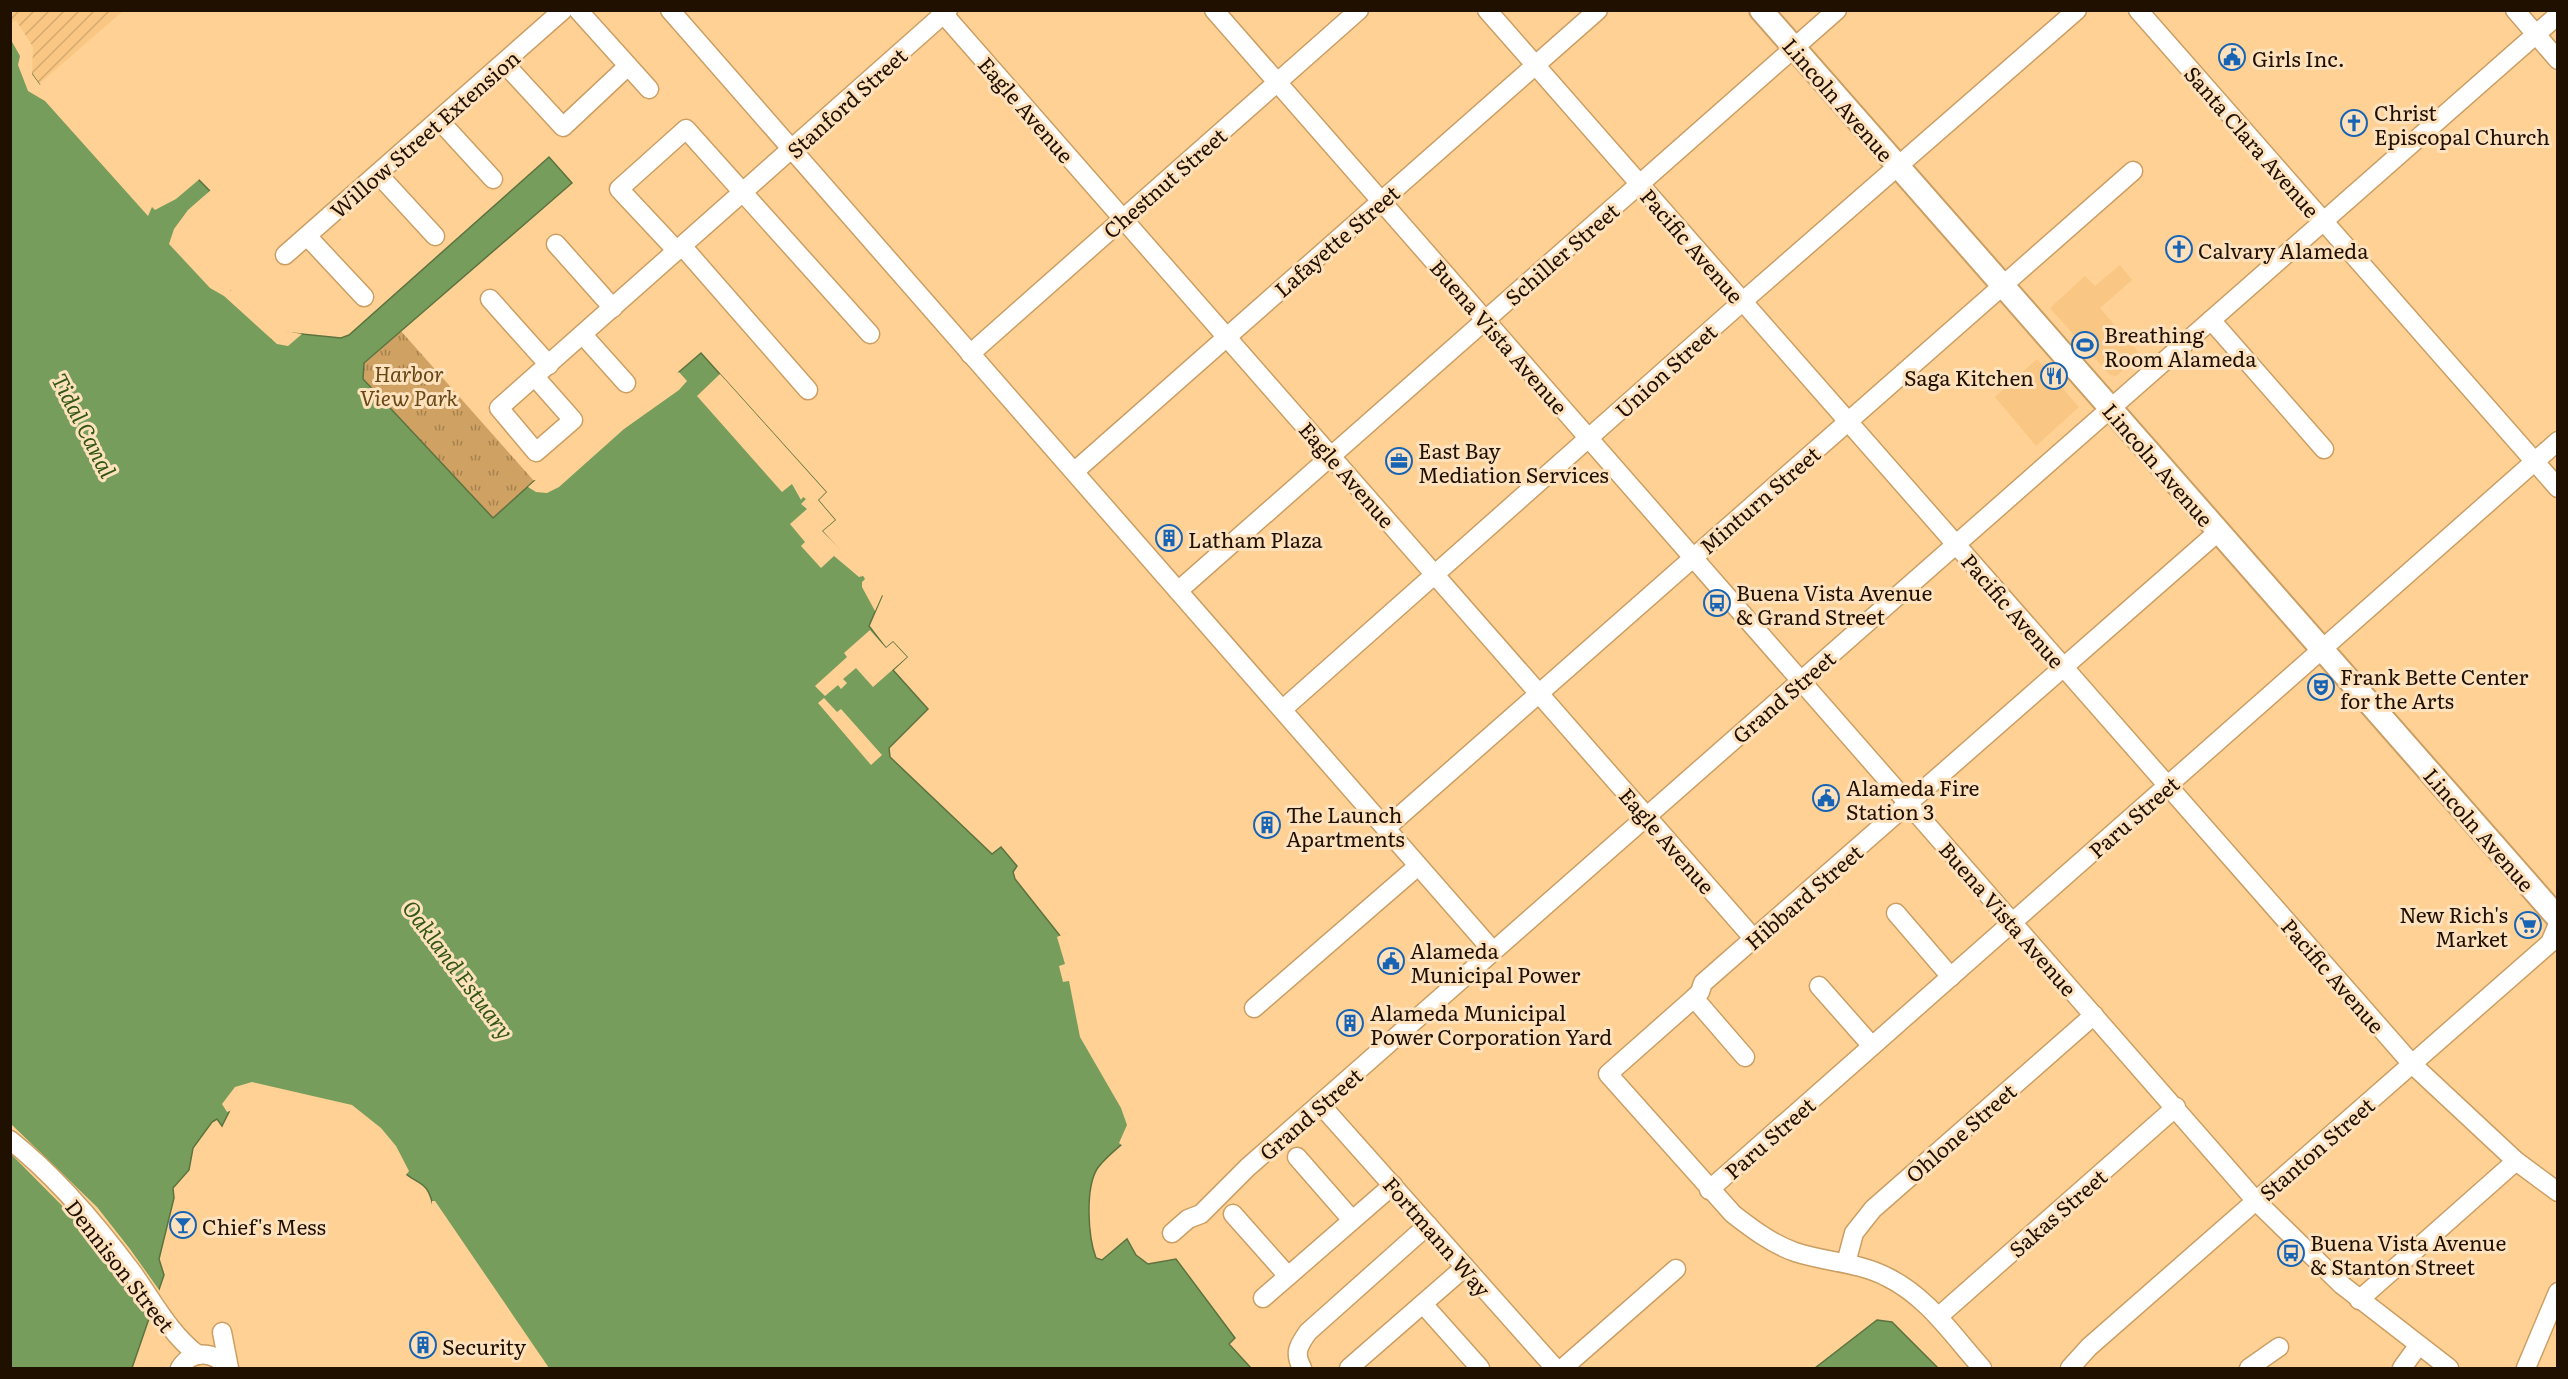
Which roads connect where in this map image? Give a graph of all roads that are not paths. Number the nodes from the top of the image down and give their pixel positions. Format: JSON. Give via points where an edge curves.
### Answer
{"nodes":[{"id":1,"x":563,"y":10,"type":"edge"},
{"id":2,"x":578,"y":10,"type":"edge"},
{"id":3,"x":670,"y":10,"type":"edge"},
{"id":4,"x":1214,"y":10,"type":"edge"},
{"id":5,"x":1359,"y":10,"type":"edge"},
{"id":6,"x":1487,"y":10,"type":"edge"},
{"id":7,"x":1598,"y":10,"type":"edge"},
{"id":8,"x":1761,"y":10,"type":"edge"},
{"id":9,"x":1837,"y":10,"type":"edge"},
{"id":10,"x":2077,"y":10,"type":"edge"},
{"id":11,"x":2138,"y":10,"type":"edge"},
{"id":12,"x":2515,"y":10,"type":"edge"},
{"id":13,"x":944,"y":12,"type":"edge"},
{"id":14,"x":2558,"y":15,"type":"edge"},
{"id":15,"x":2536,"y":34,"type":"junction"},
{"id":16,"x":1794,"y":48,"type":"junction"},
{"id":17,"x":2558,"y":60,"type":"edge"},
{"id":18,"x":504,"y":63,"type":"junction"},
{"id":19,"x":1535,"y":65,"type":"junction"},
{"id":20,"x":628,"y":66,"type":"junction"},
{"id":21,"x":1277,"y":82,"type":"junction"},
{"id":22,"x":649,"y":89,"type":"dead end"},
{"id":23,"x":440,"y":120,"type":"junction"},
{"id":24,"x":792,"y":150,"type":"junction"},
{"id":25,"x":1898,"y":167,"type":"junction"},
{"id":26,"x":2133,"y":171,"type":"dead end"},
{"id":27,"x":378,"y":174,"type":"junction"},
{"id":28,"x":493,"y":179,"type":"dead end"},
{"id":29,"x":1640,"y":183,"type":"junction"},
{"id":30,"x":744,"y":193,"type":"junction"},
{"id":31,"x":1382,"y":201,"type":"junction"},
{"id":32,"x":1122,"y":218,"type":"junction"},
{"id":33,"x":2323,"y":222,"type":"junction"},
{"id":34,"x":307,"y":236,"type":"junction"},
{"id":35,"x":435,"y":236,"type":"dead end"},
{"id":36,"x":556,"y":244,"type":"dead end"},
{"id":37,"x":680,"y":249,"type":"junction"},
{"id":38,"x":285,"y":255,"type":"dead end"},
{"id":39,"x":2003,"y":286,"type":"junction"},
{"id":40,"x":364,"y":297,"type":"dead end"},
{"id":41,"x":490,"y":298,"type":"dead end"},
{"id":42,"x":1742,"y":302,"type":"junction"},
{"id":43,"x":613,"y":308,"type":"junction"},
{"id":44,"x":1485,"y":320,"type":"junction"},
{"id":45,"x":2211,"y":321,"type":"junction"},
{"id":46,"x":870,"y":334,"type":"dead end"},
{"id":47,"x":583,"y":335,"type":"junction"},
{"id":48,"x":1227,"y":336,"type":"junction"},
{"id":49,"x":970,"y":354,"type":"junction"},
{"id":50,"x":549,"y":365,"type":"junction"},
{"id":51,"x":535,"y":377,"type":"dead end"},
{"id":52,"x":626,"y":383,"type":"dead end"},
{"id":53,"x":808,"y":390,"type":"dead end"},
{"id":54,"x":2111,"y":409,"type":"junction"},
{"id":55,"x":1848,"y":421,"type":"junction"},
{"id":56,"x":1589,"y":438,"type":"junction"},
{"id":57,"x":2558,"y":441,"type":"edge"},
{"id":58,"x":2324,"y":449,"type":"dead end"},
{"id":59,"x":1331,"y":455,"type":"junction"},
{"id":60,"x":2534,"y":462,"type":"junction"},
{"id":61,"x":1075,"y":471,"type":"junction"},
{"id":62,"x":2558,"y":488,"type":"edge"},
{"id":63,"x":2218,"y":531,"type":"junction"},
{"id":64,"x":1956,"y":544,"type":"junction"},
{"id":65,"x":1693,"y":556,"type":"junction"},
{"id":66,"x":1435,"y":573,"type":"junction"},
{"id":67,"x":1178,"y":591,"type":"junction"},
{"id":68,"x":2322,"y":650,"type":"junction"},
{"id":69,"x":2064,"y":667,"type":"junction"},
{"id":70,"x":1802,"y":679,"type":"junction"},
{"id":71,"x":1539,"y":692,"type":"junction"},
{"id":72,"x":1283,"y":709,"type":"junction"},
{"id":73,"x":2168,"y":785,"type":"junction"},
{"id":74,"x":1909,"y":803,"type":"junction"},
{"id":75,"x":1646,"y":816,"type":"junction"},
{"id":76,"x":1386,"y":828,"type":"junction"},
{"id":77,"x":1418,"y":866,"type":"junction"},
{"id":78,"x":1896,"y":913,"type":"dead end"},
{"id":79,"x":2558,"y":918,"type":"edge"},
{"id":80,"x":2013,"y":922,"type":"junction"},
{"id":81,"x":2558,"y":924,"type":"edge"},
{"id":82,"x":1754,"y":939,"type":"junction"},
{"id":83,"x":1493,"y":951,"type":"junction"},
{"id":84,"x":1951,"y":977,"type":"junction"},
{"id":85,"x":1819,"y":986,"type":"dead end"},
{"id":86,"x":1694,"y":998,"type":"junction"},
{"id":87,"x":1254,"y":1008,"type":"dead end"},
{"id":88,"x":2094,"y":1015,"type":"junction"},
{"id":89,"x":1872,"y":1046,"type":"junction"},
{"id":90,"x":1745,"y":1057,"type":"dead end"},
{"id":91,"x":2412,"y":1064,"type":"junction"},
{"id":92,"x":1320,"y":1104,"type":"junction"},
{"id":93,"x":2176,"y":1107,"type":"junction"},
{"id":94,"x":10,"y":1140,"type":"edge"},
{"id":95,"x":1297,"y":1157,"type":"dead end"},
{"id":96,"x":2516,"y":1161,"type":"junction"},
{"id":97,"x":1393,"y":1185,"type":"junction"},
{"id":98,"x":1709,"y":1190,"type":"junction"},
{"id":99,"x":2558,"y":1192,"type":"edge"},
{"id":100,"x":2256,"y":1201,"type":"junction"},
{"id":101,"x":1233,"y":1214,"type":"dead end"},
{"id":102,"x":1352,"y":1220,"type":"junction"},
{"id":103,"x":1428,"y":1225,"type":"junction"},
{"id":104,"x":1172,"y":1233,"type":"dead end"},
{"id":105,"x":1846,"y":1263,"type":"junction"},
{"id":106,"x":1465,"y":1267,"type":"junction"},
{"id":107,"x":1676,"y":1269,"type":"dead end"},
{"id":108,"x":1288,"y":1276,"type":"junction"},
{"id":109,"x":2558,"y":1292,"type":"edge"},
{"id":110,"x":1263,"y":1298,"type":"dead end"},
{"id":111,"x":2359,"y":1300,"type":"junction"},
{"id":112,"x":1423,"y":1304,"type":"junction"},
{"id":113,"x":1938,"y":1317,"type":"junction"},
{"id":114,"x":179,"y":1340,"type":"junction"},
{"id":115,"x":2279,"y":1347,"type":"dead end"},
{"id":116,"x":2418,"y":1347,"type":"junction"},
{"id":117,"x":199,"y":1354,"type":"junction"},
{"id":118,"x":179,"y":1368,"type":"edge"},
{"id":119,"x":228,"y":1368,"type":"edge"},
{"id":120,"x":1302,"y":1368,"type":"edge"},
{"id":121,"x":1349,"y":1368,"type":"edge"},
{"id":122,"x":1480,"y":1368,"type":"edge"},
{"id":123,"x":1555,"y":1368,"type":"edge"},
{"id":124,"x":1563,"y":1368,"type":"edge"},
{"id":125,"x":1982,"y":1368,"type":"edge"},
{"id":126,"x":2070,"y":1368,"type":"edge"},
{"id":127,"x":2249,"y":1368,"type":"edge"},
{"id":128,"x":2402,"y":1368,"type":"edge"},
{"id":129,"x":2449,"y":1368,"type":"edge"},
{"id":130,"x":2526,"y":1368,"type":"edge"}],
"edges":[{"from":1,"to":18,"type":"street","name":"Willow Street Extension"},
{"from":2,"to":20,"type":"street"},
{"from":3,"to":24,"type":"street"},
{"from":4,"to":21,"type":"street","name":"Buena Vista Avenue"},
{"from":5,"to":21,"type":"street","name":"Chestnut Street"},
{"from":6,"to":19,"type":"street","name":"Pacific Avenue"},
{"from":7,"to":19,"type":"street","name":"Lafayette Street"},
{"from":8,"to":16,"type":"main road","name":"Lincoln Avenue"},
{"from":9,"to":16,"type":"street","name":"Schiller Street"},
{"from":10,"to":25,"type":"street","name":"Union Street"},
{"from":11,"to":33,"type":"street","name":"Santa Clara Avenue"},
{"from":12,"to":15,"type":"street"},
{"from":13,"to":24,"type":"street","name":"Stanford Street"},
{"from":13,"to":32,"type":"street","name":"Eagle Avenue"},
{"from":14,"to":15,"type":"street","name":"Grand Street"},
{"from":15,"to":17,"type":"street"},
{"from":15,"to":33,"type":"street","name":"Grand Street"},
{"from":16,"to":25,"type":"main road","name":"Lincoln Avenue"},
{"from":16,"to":29,"type":"street","name":"Schiller Street"},
{"from":18,"to":20,"type":"street","via":[[562,127]]},
{"from":18,"to":23,"type":"street","name":"Willow Street Extension"},
{"from":19,"to":29,"type":"street","name":"Pacific Avenue"},
{"from":19,"to":31,"type":"street","name":"Lafayette Street"},
{"from":20,"to":22,"type":"street"},
{"from":21,"to":31,"type":"street","name":"Buena Vista Avenue"},
{"from":21,"to":32,"type":"street","name":"Chestnut Street"},
{"from":23,"to":27,"type":"street","name":"Willow Street Extension"},
{"from":23,"to":28,"type":"street"},
{"from":24,"to":30,"type":"street","name":"Stanford Street"},
{"from":24,"to":49,"type":"street"},
{"from":25,"to":39,"type":"main road","name":"Lincoln Avenue"},
{"from":25,"to":42,"type":"street","name":"Union Street"},
{"from":26,"to":39,"type":"street","name":"Minturn Street"},
{"from":27,"to":34,"type":"street","name":"Willow Street Extension"},
{"from":27,"to":35,"type":"street"},
{"from":29,"to":42,"type":"street","name":"Pacific Avenue"},
{"from":29,"to":44,"type":"street","name":"Schiller Street"},
{"from":30,"to":37,"type":"street","name":"Stanford Street"},
{"from":30,"to":37,"type":"street","via":[[686,129],[619,189]]},
{"from":30,"to":46,"type":"street"},
{"from":31,"to":44,"type":"street","name":"Buena Vista Avenue"},
{"from":31,"to":48,"type":"street","name":"Lafayette Street"},
{"from":32,"to":48,"type":"street","name":"Eagle Avenue"},
{"from":32,"to":49,"type":"street","name":"Chestnut Street"},
{"from":33,"to":45,"type":"street","name":"Grand Street"},
{"from":33,"to":60,"type":"street","name":"Santa Clara Avenue"},
{"from":34,"to":38,"type":"street","name":"Willow Street Extension"},
{"from":34,"to":40,"type":"street"},
{"from":36,"to":43,"type":"street"},
{"from":37,"to":43,"type":"street","name":"Stanford Street"},
{"from":37,"to":53,"type":"street"},
{"from":39,"to":54,"type":"main road","name":"Lincoln Avenue"},
{"from":39,"to":55,"type":"street","name":"Minturn Street"},
{"from":41,"to":50,"type":"street"},
{"from":42,"to":55,"type":"street","name":"Pacific Avenue"},
{"from":42,"to":56,"type":"street","name":"Union Street"},
{"from":43,"to":47,"type":"street","name":"Stanford Street"},
{"from":44,"to":56,"type":"street","name":"Buena Vista Avenue"},
{"from":44,"to":59,"type":"street","name":"Schiller Street"},
{"from":45,"to":54,"type":"street","name":"Grand Street"},
{"from":45,"to":58,"type":"street"},
{"from":47,"to":50,"type":"street","name":"Stanford Street"},
{"from":47,"to":52,"type":"street"},
{"from":48,"to":59,"type":"street","name":"Eagle Avenue"},
{"from":48,"to":61,"type":"street","name":"Lafayette Street"},
{"from":49,"to":61,"type":"street"},
{"from":50,"to":51,"type":"street","name":"Stanford Street"},
{"from":54,"to":63,"type":"main road","name":"Lincoln Avenue"},
{"from":54,"to":64,"type":"street","name":"Grand Street"},
{"from":55,"to":64,"type":"street","name":"Pacific Avenue"},
{"from":55,"to":65,"type":"street","name":"Minturn Street"},
{"from":56,"to":65,"type":"street","name":"Buena Vista Avenue"},
{"from":56,"to":66,"type":"street","name":"Union Street"},
{"from":57,"to":60,"type":"street","name":"Paru Street"},
{"from":59,"to":66,"type":"street","name":"Eagle Avenue"},
{"from":59,"to":67,"type":"street","name":"Schiller Street"},
{"from":60,"to":62,"type":"street","name":"Santa Clara Avenue"},
{"from":60,"to":68,"type":"street","name":"Paru Street"},
{"from":61,"to":67,"type":"street"},
{"from":63,"to":68,"type":"main road","name":"Lincoln Avenue"},
{"from":63,"to":69,"type":"street","name":"Hibbard Street"},
{"from":64,"to":69,"type":"street","name":"Pacific Avenue"},
{"from":64,"to":70,"type":"street","name":"Grand Street"},
{"from":65,"to":70,"type":"street","name":"Buena Vista Avenue"},
{"from":65,"to":71,"type":"street","name":"Minturn Street"},
{"from":66,"to":71,"type":"street","name":"Eagle Avenue"},
{"from":66,"to":72,"type":"street","name":"Union Street"},
{"from":67,"to":72,"type":"street"},
{"from":68,"to":73,"type":"street","name":"Paru Street"},
{"from":68,"to":79,"type":"main road","name":"Lincoln Avenue"},
{"from":69,"to":73,"type":"street","name":"Pacific Avenue"},
{"from":69,"to":74,"type":"street","name":"Hibbard Street"},
{"from":70,"to":74,"type":"street","name":"Buena Vista Avenue"},
{"from":70,"to":75,"type":"street","name":"Grand Street"},
{"from":71,"to":75,"type":"street","name":"Eagle Avenue"},
{"from":71,"to":76,"type":"street","name":"Minturn Street"},
{"from":72,"to":76,"type":"street"},
{"from":73,"to":80,"type":"street","name":"Paru Street"},
{"from":73,"to":91,"type":"street","name":"Pacific Avenue"},
{"from":74,"to":80,"type":"street","name":"Buena Vista Avenue"},
{"from":74,"to":82,"type":"street","name":"Hibbard Street"},
{"from":75,"to":82,"type":"street","name":"Eagle Avenue"},
{"from":75,"to":83,"type":"street","name":"Grand Street"},
{"from":76,"to":77,"type":"street"},
{"from":77,"to":83,"type":"street"},
{"from":77,"to":87,"type":"street"},
{"from":78,"to":84,"type":"street"},
{"from":80,"to":84,"type":"street","name":"Paru Street"},
{"from":80,"to":88,"type":"street","name":"Buena Vista Avenue"},
{"from":81,"to":91,"type":"street","name":"Stanton Street","via":[[2550,943]]},
{"from":82,"to":86,"type":"street","name":"Hibbard Street","via":[[1703,983]]},
{"from":83,"to":92,"type":"street","name":"Grand Street"},
{"from":84,"to":89,"type":"street","name":"Paru Street"},
{"from":85,"to":89,"type":"street"},
{"from":86,"to":90,"type":"street"},
{"from":86,"to":98,"type":"street","name":"Hibbard Street","via":[[1608,1074]]},
{"from":88,"to":93,"type":"street","name":"Buena Vista Avenue"},
{"from":88,"to":105,"type":"street","name":"Ohlone Street","via":[[1873,1209],[1854,1233]]},
{"from":89,"to":98,"type":"street","name":"Paru Street"},
{"from":91,"to":96,"type":"street","name":"Pacific Avenue"},
{"from":91,"to":100,"type":"street","name":"Stanton Street"},
{"from":92,"to":97,"type":"street","name":"Fortmann Way"},
{"from":92,"to":104,"type":"street","name":"Grand Street","via":[[1201,1214]]},
{"from":93,"to":100,"type":"street","name":"Buena Vista Avenue"},
{"from":93,"to":113,"type":"street","name":"Sakas Street"},
{"from":94,"to":114,"type":"street","name":"Dennison Street","via":[[70,1197],[107,1240]]},
{"from":95,"to":102,"type":"street"},
{"from":96,"to":99,"type":"street","name":"Pacific Avenue"},
{"from":96,"to":111,"type":"street"},
{"from":97,"to":102,"type":"street"},
{"from":97,"to":103,"type":"street","name":"Fortmann Way"},
{"from":98,"to":105,"type":"street","via":[[1732,1214],[1777,1244],[1794,1252]]},
{"from":100,"to":111,"type":"street","name":"Buena Vista Avenue"},
{"from":100,"to":126,"type":"street","name":"Stanton Street"},
{"from":101,"to":108,"type":"street"},
{"from":102,"to":108,"type":"street"},
{"from":103,"to":106,"type":"street","name":"Fortmann Way"},
{"from":103,"to":120,"type":"street","via":[[1308,1332],[1296,1355]]},
{"from":105,"to":113,"type":"street","via":[[1889,1278]]},
{"from":106,"to":112,"type":"street"},
{"from":106,"to":123,"type":"street","name":"Fortmann Way"},
{"from":107,"to":124,"type":"street"},
{"from":108,"to":110,"type":"street"},
{"from":109,"to":130,"type":"street"},
{"from":111,"to":116,"type":"street","name":"Buena Vista Avenue"},
{"from":112,"to":121,"type":"street"},
{"from":112,"to":122,"type":"street"},
{"from":113,"to":125,"type":"street"},
{"from":114,"to":117,"type":"street","name":"Dennison Street"},
{"from":114,"to":118,"type":"street","name":"Dennison Street"},
{"from":115,"to":127,"type":"street"},
{"from":116,"to":128,"type":"street"},
{"from":116,"to":129,"type":"street","name":"Buena Vista Avenue"},
{"from":117,"to":118,"type":"street"},
{"from":117,"to":119,"type":"street","name":"Dennison Street","via":[[216,1357]]},
{"from":117,"to":119,"type":"street","via":[[213,1350],[222,1332]]}]}
